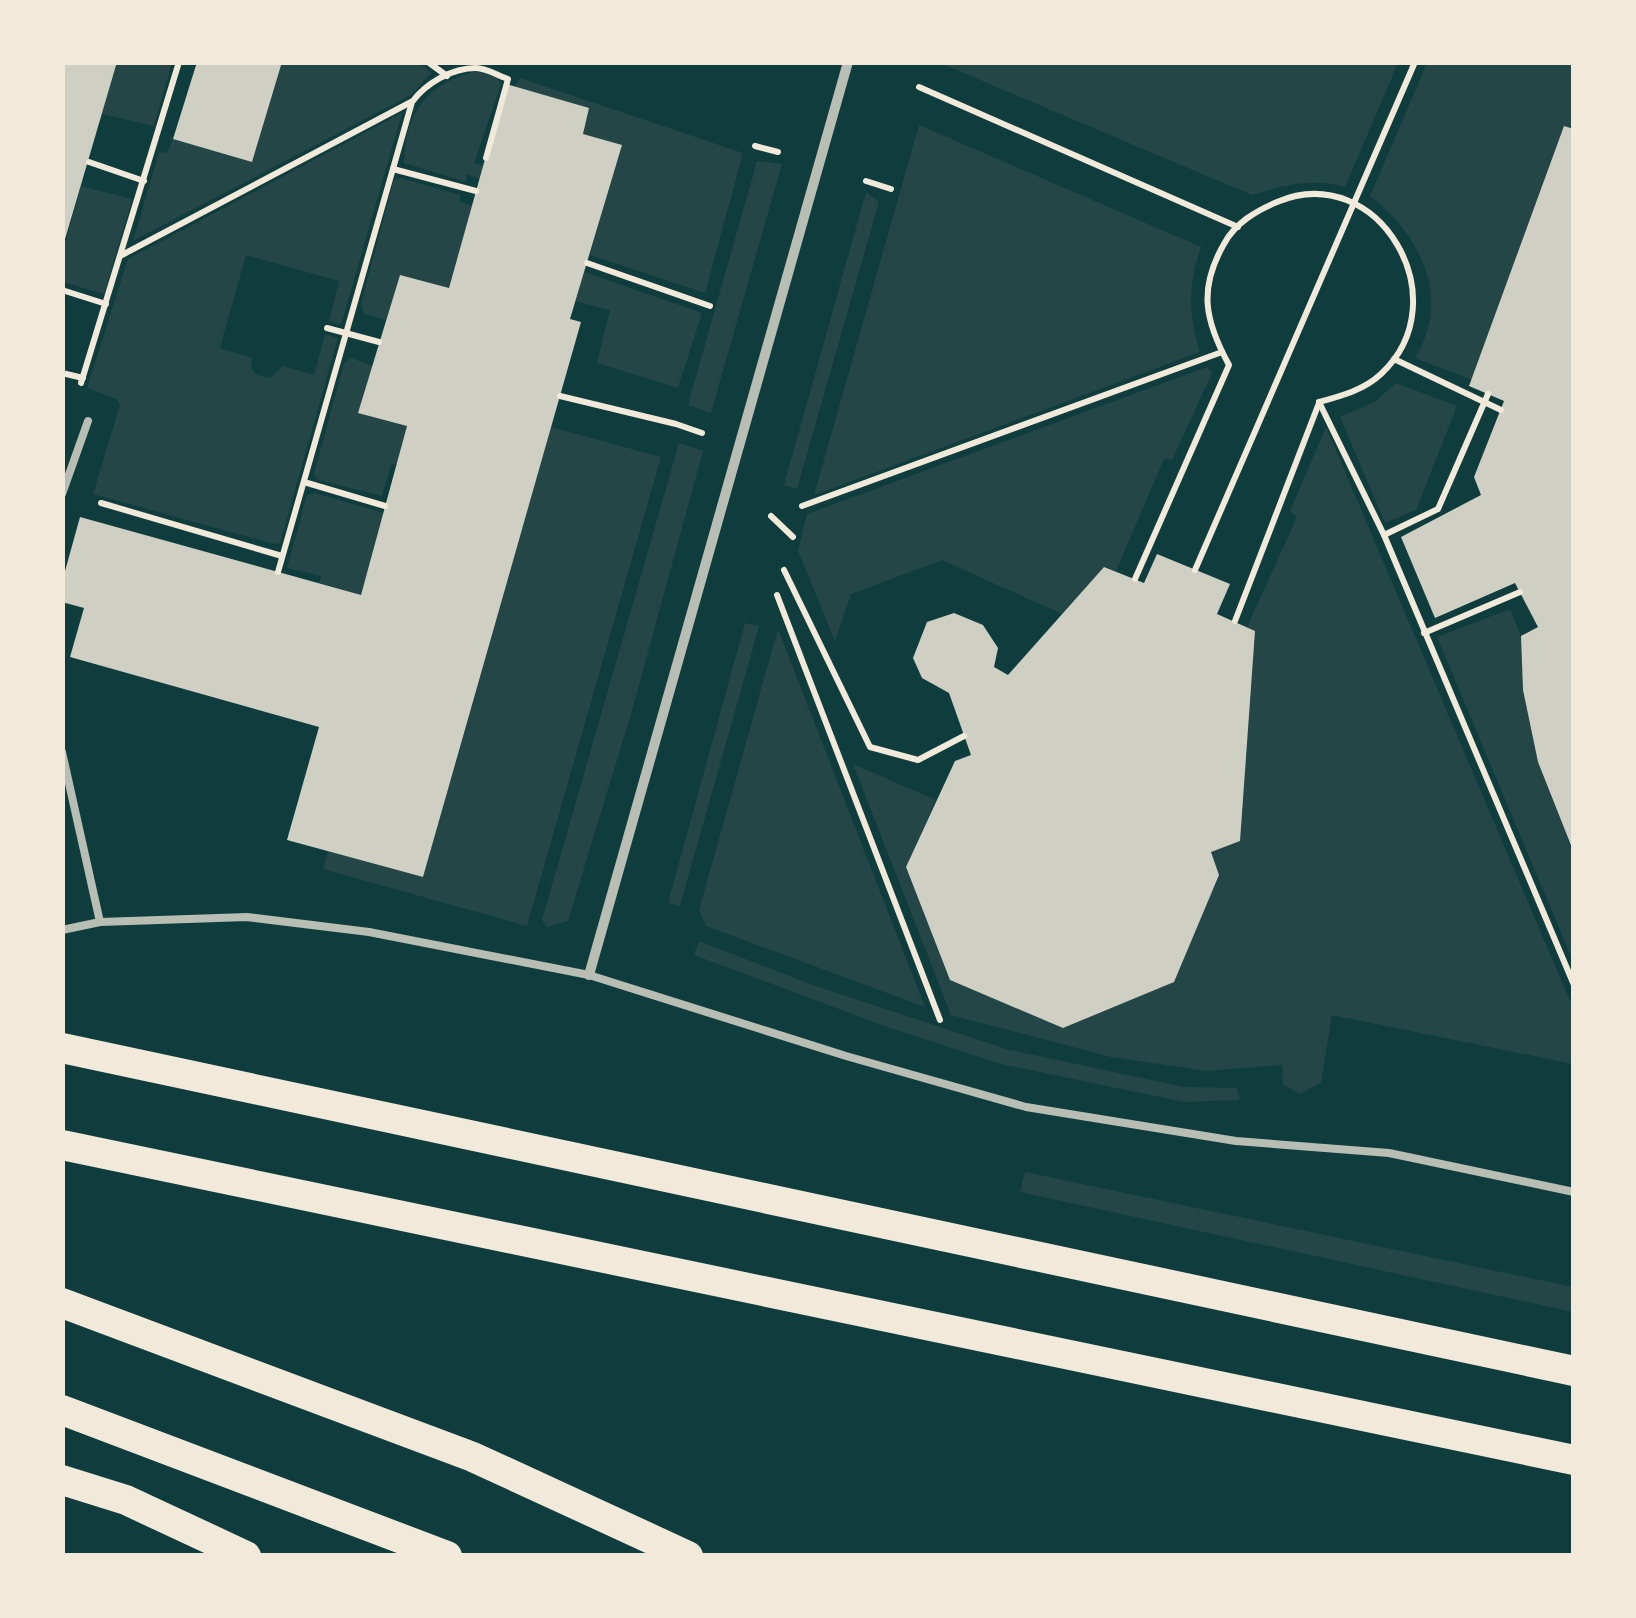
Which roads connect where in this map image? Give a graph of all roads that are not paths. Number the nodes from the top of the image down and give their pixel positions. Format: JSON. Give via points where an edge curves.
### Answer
{"nodes":[{"id":1,"x":848,"y":62,"type":"edge"},
{"id":2,"x":88,"y":421,"type":"road end"},
{"id":3,"x":62,"y":494,"type":"edge"},
{"id":4,"x":62,"y":752,"type":"edge"},
{"id":5,"x":100,"y":922,"type":"junction"},
{"id":6,"x":62,"y":930,"type":"edge"},
{"id":7,"x":589,"y":975,"type":"junction"},
{"id":8,"x":62,"y":1048,"type":"edge"},
{"id":9,"x":62,"y":1145,"type":"edge"},
{"id":10,"x":1574,"y":1192,"type":"edge"},
{"id":11,"x":62,"y":1303,"type":"edge"},
{"id":12,"x":1574,"y":1371,"type":"edge"},
{"id":13,"x":62,"y":1410,"type":"edge"},
{"id":14,"x":1574,"y":1460,"type":"edge"},
{"id":15,"x":62,"y":1480,"type":"edge"},
{"id":16,"x":246,"y":1556,"type":"edge"},
{"id":17,"x":446,"y":1556,"type":"edge"},
{"id":18,"x":688,"y":1556,"type":"edge"}],
"edges":[{"from":1,"to":7,"type":"street"},
{"from":2,"to":3,"type":"lane"},
{"from":4,"to":5,"type":"lane"},
{"from":5,"to":6,"type":"lane"},
{"from":5,"to":7,"type":"lane","via":[[247,917],[369,932]]},
{"from":7,"to":10,"type":"lane","via":[[1026,1107],[1236,1141],[1389,1152]]},
{"from":8,"to":12,"type":"highway"},
{"from":9,"to":14,"type":"highway"},
{"from":11,"to":18,"type":"highway","via":[[473,1456]]},
{"from":13,"to":17,"type":"highway"},
{"from":15,"to":16,"type":"highway","via":[[126,1500]]}]}
